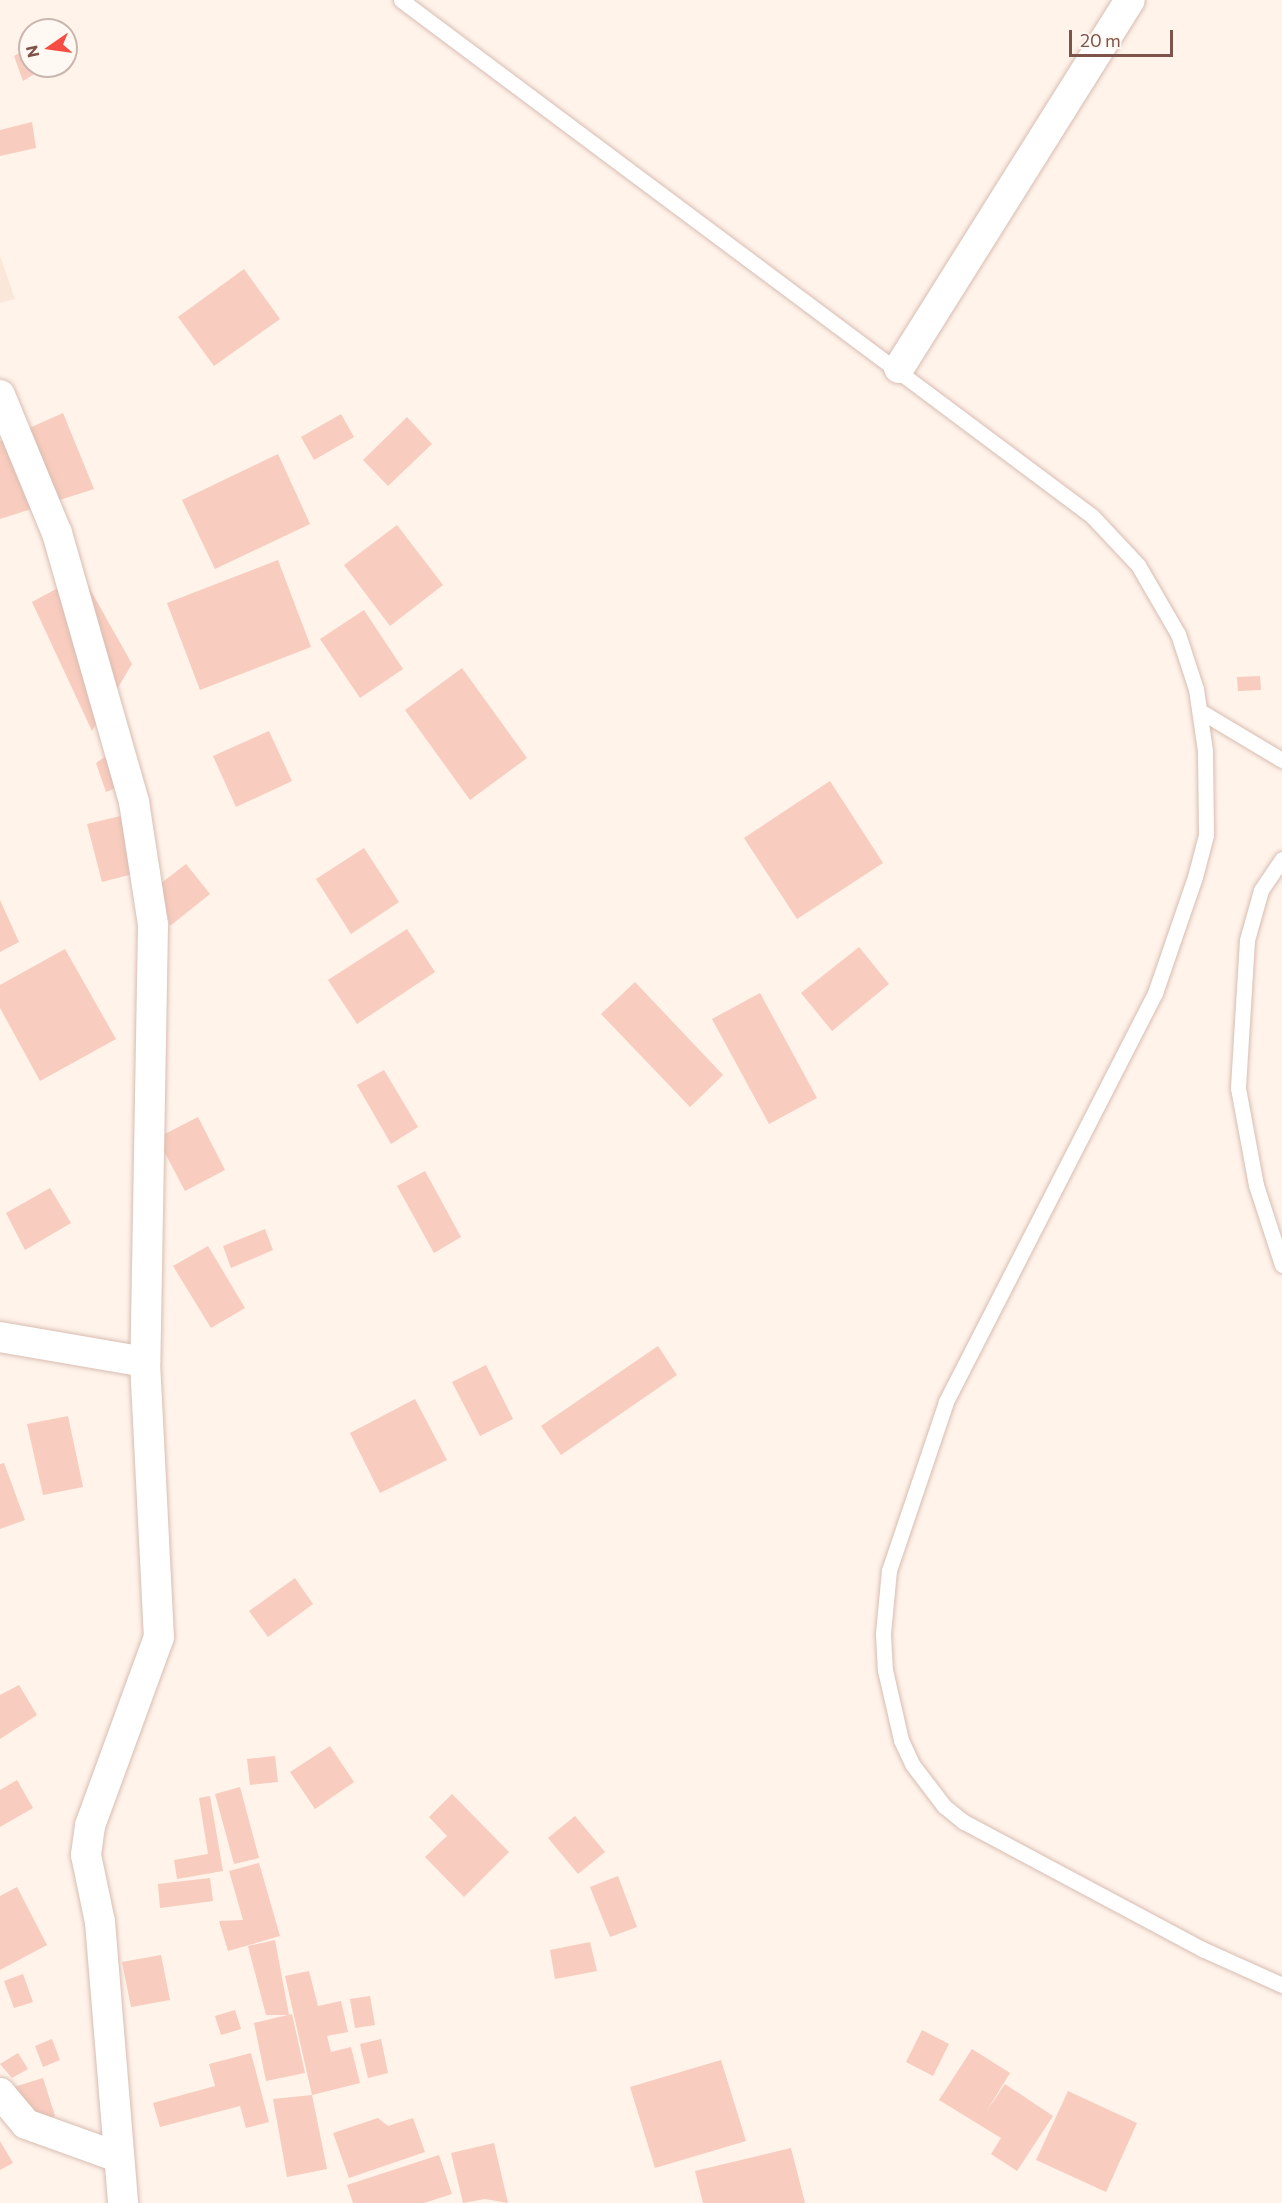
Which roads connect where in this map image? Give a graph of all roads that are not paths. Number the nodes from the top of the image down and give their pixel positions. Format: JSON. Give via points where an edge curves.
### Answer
{"nodes":[{"id":1,"x":401,"y":0,"type":"edge"},
{"id":2,"x":1130,"y":0,"type":"edge"},
{"id":3,"x":899,"y":368,"type":"junction"},
{"id":4,"x":0,"y":395,"type":"edge"},
{"id":5,"x":1200,"y":711,"type":"junction"},
{"id":6,"x":1282,"y":760,"type":"edge"},
{"id":7,"x":1282,"y":859,"type":"edge"},
{"id":8,"x":1282,"y":1265,"type":"edge"},
{"id":9,"x":0,"y":1337,"type":"edge"},
{"id":10,"x":146,"y":1362,"type":"junction"},
{"id":11,"x":1282,"y":1985,"type":"edge"},
{"id":12,"x":0,"y":2093,"type":"edge"},
{"id":13,"x":118,"y":2157,"type":"junction"},
{"id":14,"x":123,"y":2203,"type":"edge"}],
"edges":[{"from":1,"to":3,"type":"lane"},
{"from":2,"to":3,"type":"street"},
{"from":3,"to":5,"type":"lane","via":[[1117,540],[1160,598],[1178,634]]},
{"from":4,"to":10,"type":"street","via":[[61,544],[134,802],[153,925]]},
{"from":5,"to":6,"type":"lane"},
{"from":5,"to":11,"type":"lane","via":[[1206,835],[1183,918],[1155,993],[946,1402],[897,1539],[883,1634],[885,1671],[901,1740],[912,1764],[944,1806],[987,1836],[1202,1949]]},
{"from":7,"to":8,"type":"lane","via":[[1261,890],[1247,940],[1238,1088],[1256,1185]]},
{"from":9,"to":10,"type":"street"},
{"from":10,"to":13,"type":"street","via":[[159,1637],[90,1826],[86,1855],[100,1922]]},
{"from":12,"to":13,"type":"street","via":[[26,2124]]},
{"from":13,"to":14,"type":"street"}]}
